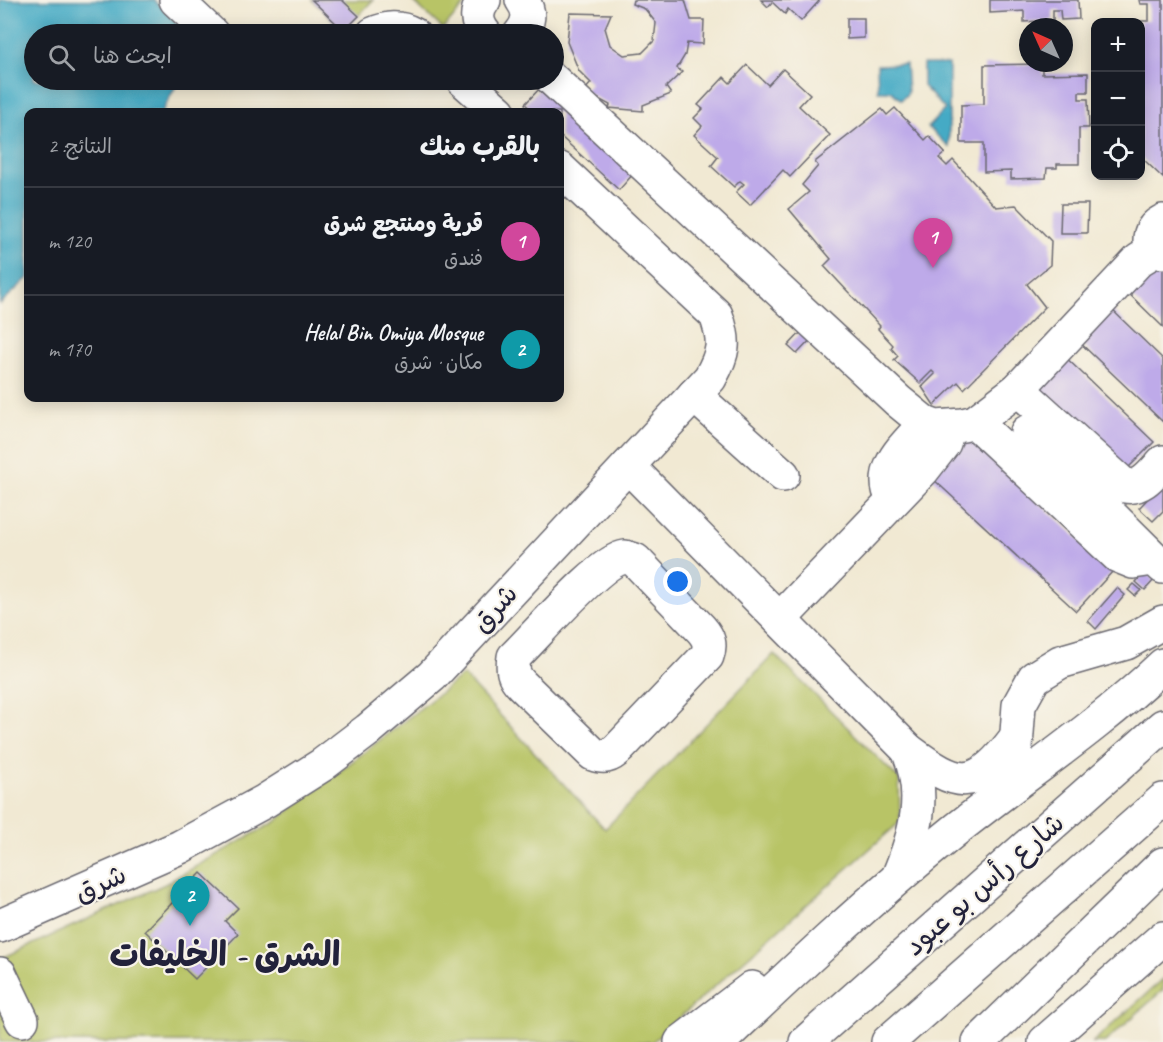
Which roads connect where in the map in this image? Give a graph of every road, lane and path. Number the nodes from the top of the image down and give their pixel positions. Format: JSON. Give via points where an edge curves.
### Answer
{"nodes":[{"id":1,"x":176,"y":0,"type":"edge"},
{"id":2,"x":484,"y":0,"type":"edge"},
{"id":3,"x":522,"y":0,"type":"edge"},
{"id":4,"x":201,"y":24,"type":"edge"},
{"id":5,"x":480,"y":24,"type":"edge"},
{"id":6,"x":526,"y":24,"type":"edge"},
{"id":7,"x":474,"y":90,"type":"edge"},
{"id":8,"x":564,"y":90,"type":"edge"},
{"id":9,"x":494,"y":108,"type":"edge"},
{"id":10,"x":564,"y":173,"type":"edge"},
{"id":11,"x":1163,"y":221,"type":"edge"},
{"id":12,"x":1158,"y":252,"type":"edge"},
{"id":13,"x":1018,"y":389,"type":"junction"},
{"id":14,"x":694,"y":395,"type":"junction"},
{"id":15,"x":950,"y":424,"type":"junction"},
{"id":16,"x":1027,"y":432,"type":"dead end"},
{"id":17,"x":1163,"y":462,"type":"edge"},
{"id":18,"x":628,"y":466,"type":"junction"},
{"id":19,"x":783,"y":475,"type":"dead end"},
{"id":20,"x":537,"y":561,"type":"junction"},
{"id":21,"x":1159,"y":563,"type":"edge"},
{"id":22,"x":574,"y":596,"type":"junction"},
{"id":23,"x":781,"y":618,"type":"junction"},
{"id":24,"x":1159,"y":621,"type":"edge"},
{"id":25,"x":1163,"y":665,"type":"edge"},
{"id":26,"x":1163,"y":726,"type":"edge"},
{"id":27,"x":1015,"y":739,"type":"junction"},
{"id":28,"x":908,"y":750,"type":"junction"},
{"id":29,"x":1014,"y":787,"type":"junction"},
{"id":30,"x":1163,"y":800,"type":"edge"},
{"id":31,"x":1163,"y":864,"type":"edge"},
{"id":32,"x":898,"y":877,"type":"junction"},
{"id":33,"x":3,"y":919,"type":"edge"},
{"id":34,"x":1163,"y":938,"type":"edge"},
{"id":35,"x":809,"y":956,"type":"junction"},
{"id":36,"x":0,"y":974,"type":"edge"},
{"id":37,"x":22,"y":1020,"type":"dead end"},
{"id":38,"x":681,"y":1042,"type":"edge"},
{"id":39,"x":718,"y":1042,"type":"edge"},
{"id":40,"x":806,"y":1042,"type":"edge"},
{"id":41,"x":888,"y":1042,"type":"edge"},
{"id":42,"x":979,"y":1042,"type":"edge"},
{"id":43,"x":1045,"y":1042,"type":"edge"}],
"edges":[{"from":1,"to":4,"type":"main road"},
{"from":2,"to":5,"type":"main road","via":[[478,10]]},
{"from":3,"to":6,"type":"main road","via":[[528,12]]},
{"from":7,"to":9,"type":"main road"},
{"from":8,"to":15,"type":"main road","via":[[897,401]]},
{"from":10,"to":14,"type":"main road","name":"شرق","via":[[716,315],[723,336],[721,358]]},
{"from":11,"to":12,"type":"main road","via":[[1150,234]]},
{"from":12,"to":13,"type":"main road","via":[[1139,260]]},
{"from":13,"to":15,"type":"main road"},
{"from":13,"to":17,"type":"main road","via":[[1125,486],[1143,483]]},
{"from":14,"to":18,"type":"main road","name":"شرق"},
{"from":14,"to":19,"type":"main road"},
{"from":15,"to":21,"type":"main road","via":[[1118,556],[1133,562]]},
{"from":15,"to":23,"type":"main road","via":[[939,452]]},
{"from":16,"to":21,"type":"main road"},
{"from":18,"to":20,"type":"main road","name":"شرق"},
{"from":18,"to":23,"type":"main road"},
{"from":20,"to":22,"type":"main road"},
{"from":20,"to":33,"type":"main road","name":"شرق","via":[[432,676],[322,765],[180,847]]},
{"from":22,"to":22,"type":"main road","via":[[514,657],[512,668],[515,678],[593,754],[602,758],[619,748],[707,656],[710,646],[701,629],[635,560],[625,556],[606,565]]},
{"from":23,"to":28,"type":"main road"},
{"from":24,"to":27,"type":"main road","via":[[1126,643],[1060,662],[1034,678],[1018,705]]},
{"from":25,"to":29,"type":"main road","via":[[1102,719]]},
{"from":26,"to":40,"type":"main road","name":"شارع رأس بو عبود"},
{"from":27,"to":28,"type":"main road","via":[[996,765],[982,775],[965,779],[948,777]]},
{"from":27,"to":29,"type":"main road"},
{"from":28,"to":32,"type":"main road","via":[[919,785],[919,803],[913,841]]},
{"from":29,"to":32,"type":"main road"},
{"from":30,"to":41,"type":"main road","name":"شارع رأس بو عبود"},
{"from":31,"to":42,"type":"main road"},
{"from":32,"to":35,"type":"main road"},
{"from":34,"to":43,"type":"main road"},
{"from":35,"to":38,"type":"main road","via":[[749,989]]},
{"from":35,"to":39,"type":"main road"},
{"from":36,"to":37,"type":"main road"}]}
